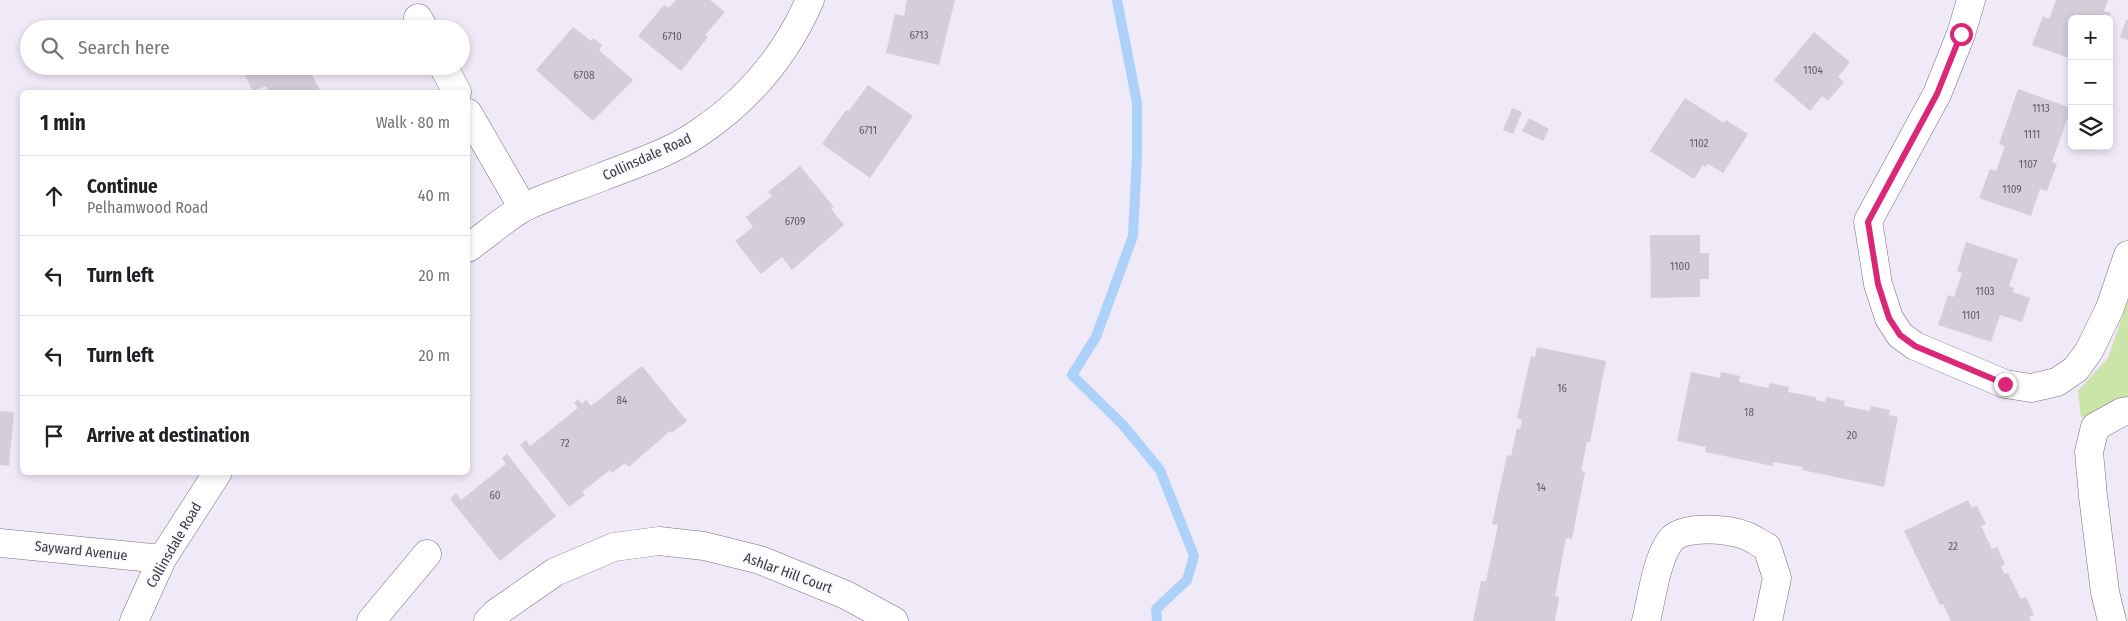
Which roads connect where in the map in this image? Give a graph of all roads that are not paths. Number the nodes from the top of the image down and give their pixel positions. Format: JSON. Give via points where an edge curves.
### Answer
{"nodes":[{"id":1,"x":810,"y":0,"type":"edge"},
{"id":2,"x":1971,"y":0,"type":"edge"},
{"id":3,"x":448,"y":75,"type":"edge"},
{"id":4,"x":456,"y":90,"type":"edge"},
{"id":5,"x":470,"y":116,"type":"edge"},
{"id":6,"x":523,"y":208,"type":"junction"},
{"id":7,"x":470,"y":247,"type":"edge"},
{"id":8,"x":2128,"y":255,"type":"edge"},
{"id":9,"x":2128,"y":412,"type":"edge"},
{"id":10,"x":216,"y":475,"type":"edge"},
{"id":11,"x":0,"y":543,"type":"edge"},
{"id":12,"x":427,"y":554,"type":"dead end"},
{"id":13,"x":162,"y":559,"type":"junction"},
{"id":14,"x":382,"y":617,"type":"edge"},
{"id":15,"x":134,"y":621,"type":"edge"},
{"id":16,"x":488,"y":621,"type":"edge"},
{"id":17,"x":894,"y":621,"type":"edge"},
{"id":18,"x":1646,"y":621,"type":"edge"},
{"id":19,"x":1768,"y":621,"type":"edge"},
{"id":20,"x":2112,"y":621,"type":"edge"}],
"edges":[{"from":1,"to":6,"type":"street","name":"Collinsdale Road","via":[[779,56],[756,84],[729,111],[696,135],[649,158]]},
{"from":2,"to":8,"type":"street","via":[[1937,94],[1868,222],[1878,284],[1889,318],[1900,335],[1915,346],[2005,384],[2031,388],[2057,382],[2076,369],[2089,351],[2110,308]]},
{"from":3,"to":4,"type":"street"},
{"from":5,"to":6,"type":"street"},
{"from":6,"to":7,"type":"street","name":"Collinsdale Road"},
{"from":9,"to":20,"type":"street","via":[[2095,427],[2089,452],[2105,592]]},
{"from":10,"to":13,"type":"street","name":"Collinsdale Road"},
{"from":11,"to":13,"type":"street","name":"Sayward Avenue"},
{"from":12,"to":14,"type":"street"},
{"from":13,"to":15,"type":"street","name":"Collinsdale Road"},
{"from":16,"to":17,"type":"street","name":"Ashlar Hill Court","via":[[555,572],[614,547],[659,541],[704,546],[760,560],[846,594]]},
{"from":18,"to":19,"type":"street","via":[[1663,555],[1671,539],[1689,530],[1705,529],[1746,536],[1767,547],[1777,578]]}]}
